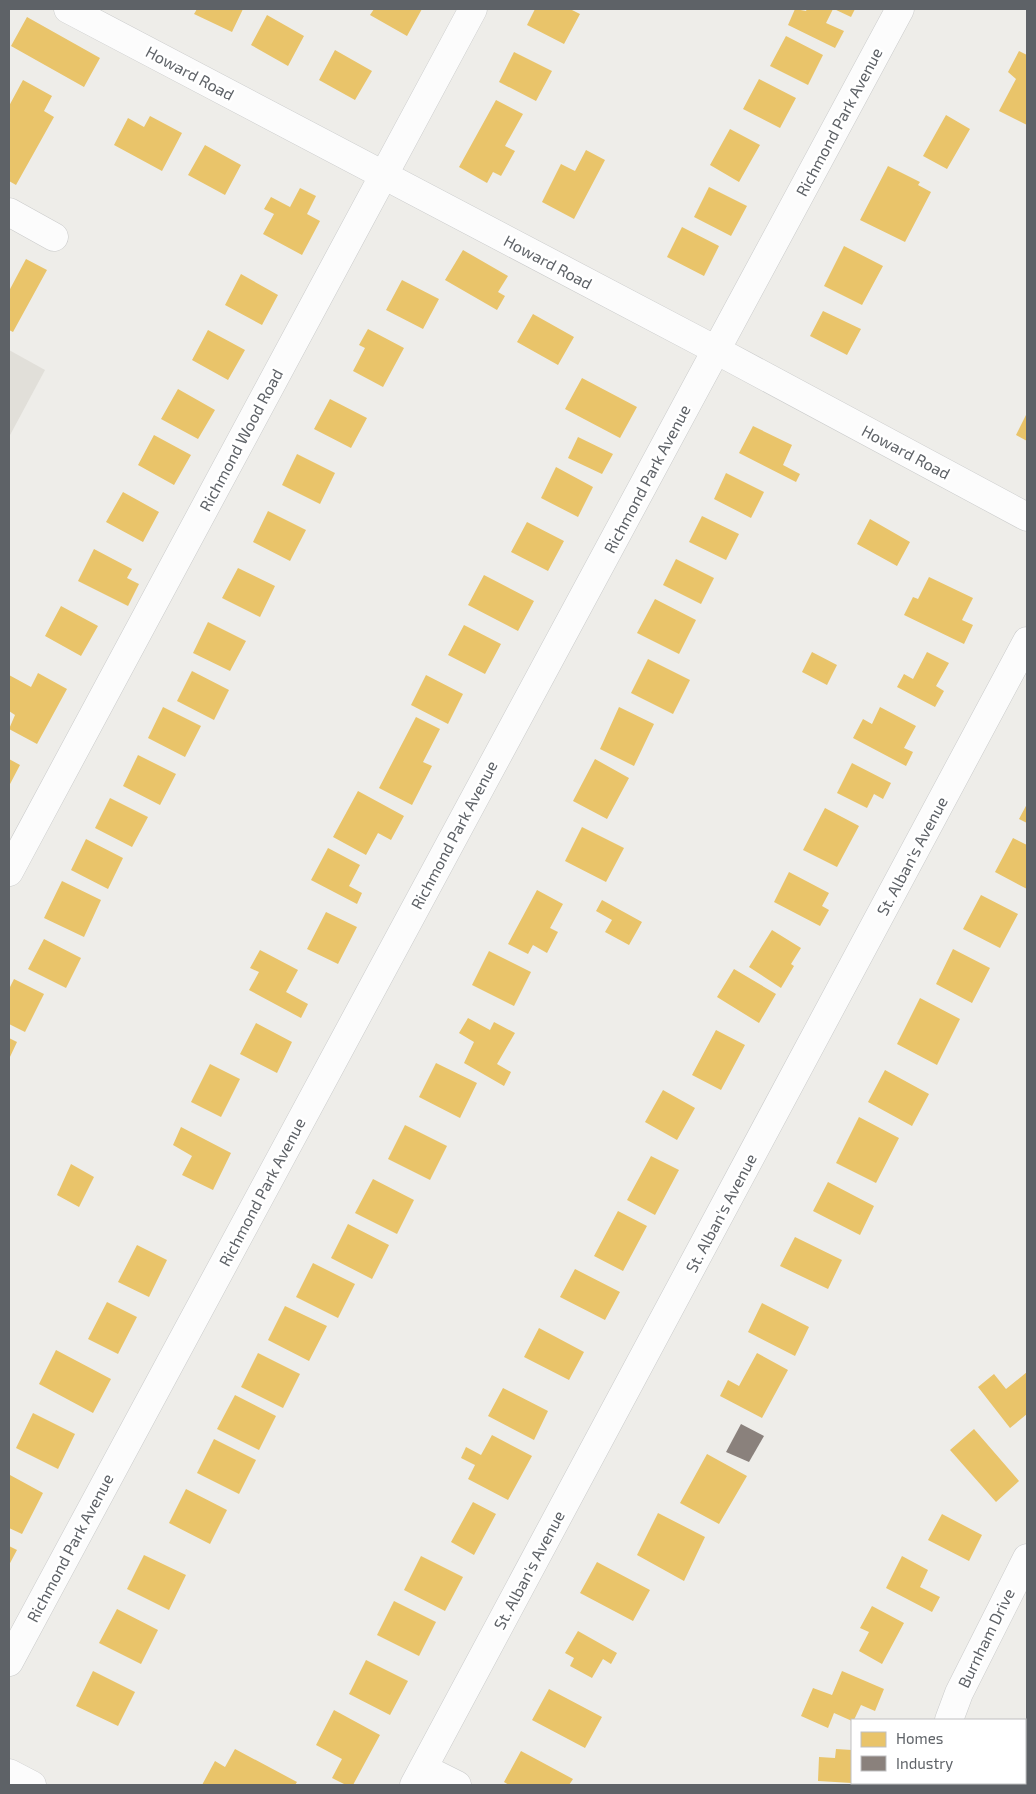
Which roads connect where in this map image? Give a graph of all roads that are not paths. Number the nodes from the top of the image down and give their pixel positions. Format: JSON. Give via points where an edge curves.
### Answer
{"nodes":[{"id":1,"x":68,"y":9,"type":"edge"},
{"id":2,"x":473,"y":9,"type":"edge"},
{"id":3,"x":900,"y":9,"type":"edge"},
{"id":4,"x":383,"y":175,"type":"junction"},
{"id":5,"x":9,"y":212,"type":"edge"},
{"id":6,"x":54,"y":237,"type":"dead end"},
{"id":7,"x":716,"y":350,"type":"junction"},
{"id":8,"x":1027,"y":517,"type":"edge"},
{"id":9,"x":1027,"y":642,"type":"edge"},
{"id":10,"x":9,"y":872,"type":"edge"},
{"id":11,"x":1027,"y":1558,"type":"edge"},
{"id":12,"x":9,"y":1662,"type":"edge"},
{"id":13,"x":949,"y":1719,"type":"edge"},
{"id":14,"x":9,"y":1773,"type":"edge"},
{"id":15,"x":419,"y":1776,"type":"edge"},
{"id":16,"x":32,"y":1785,"type":"edge"},
{"id":17,"x":457,"y":1785,"type":"edge"}],
"edges":[{"from":1,"to":4,"type":"street","name":"Howard Road"},
{"from":2,"to":4,"type":"street","name":"Richmond Wood Road"},
{"from":3,"to":7,"type":"street","name":"Richmond Park Avenue"},
{"from":4,"to":7,"type":"street","name":"Howard Road"},
{"from":4,"to":10,"type":"street","name":"Richmond Wood Road"},
{"from":5,"to":6,"type":"street"},
{"from":7,"to":8,"type":"street","name":"Howard Road"},
{"from":7,"to":12,"type":"street","name":"Richmond Park Avenue"},
{"from":9,"to":15,"type":"street","name":"St. Alban's Avenue"},
{"from":11,"to":13,"type":"street","name":"Burnham Drive","via":[[959,1693]]},
{"from":14,"to":16,"type":"street"},
{"from":15,"to":17,"type":"street"}]}
